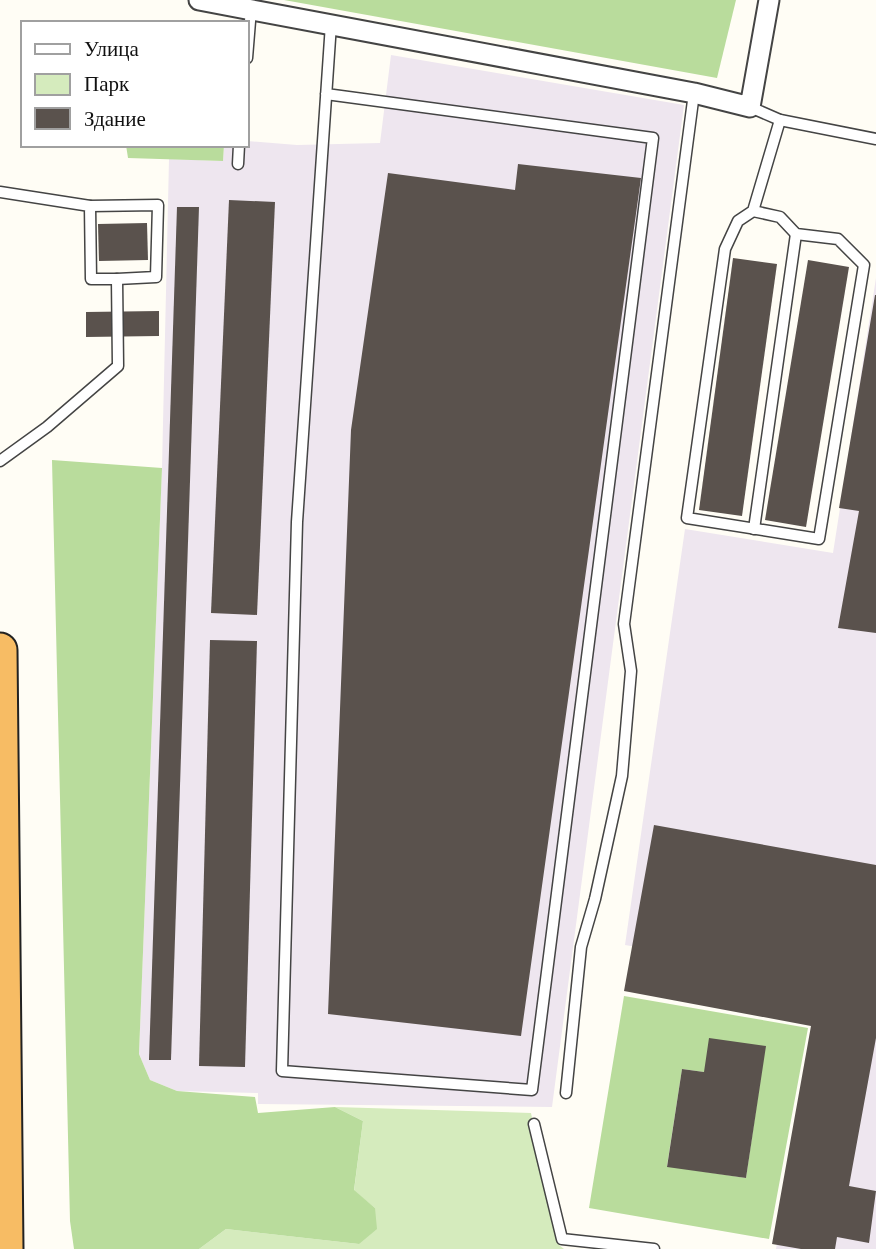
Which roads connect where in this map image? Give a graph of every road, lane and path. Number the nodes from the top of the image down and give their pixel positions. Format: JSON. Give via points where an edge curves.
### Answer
{"nodes":[{"id":1,"x":199,"y":0,"type":"edge"},
{"id":2,"x":769,"y":0,"type":"edge"},
{"id":3,"x":251,"y":9,"type":"junction"},
{"id":4,"x":331,"y":24,"type":"junction"},
{"id":5,"x":248,"y":46,"type":"edge"},
{"id":6,"x":694,"y":93,"type":"junction"},
{"id":7,"x":326,"y":94,"type":"junction"},
{"id":8,"x":750,"y":107,"type":"junction"},
{"id":9,"x":780,"y":120,"type":"junction"},
{"id":10,"x":876,"y":139,"type":"edge"},
{"id":11,"x":239,"y":147,"type":"edge"},
{"id":12,"x":238,"y":164,"type":"dead end"},
{"id":13,"x":0,"y":192,"type":"edge"},
{"id":14,"x":90,"y":206,"type":"junction"},
{"id":15,"x":753,"y":211,"type":"junction"},
{"id":16,"x":796,"y":234,"type":"junction"},
{"id":17,"x":117,"y":279,"type":"junction"},
{"id":18,"x":0,"y":461,"type":"edge"},
{"id":19,"x":754,"y":529,"type":"junction"},
{"id":20,"x":0,"y":650,"type":"edge"},
{"id":21,"x":566,"y":1093,"type":"dead end"},
{"id":22,"x":534,"y":1124,"type":"dead end"},
{"id":23,"x":624,"y":1247,"type":"edge"},
{"id":24,"x":6,"y":1249,"type":"edge"},
{"id":25,"x":654,"y":1249,"type":"edge"}],
"edges":[{"from":1,"to":3,"type":"street"},
{"from":2,"to":8,"type":"street"},
{"from":3,"to":4,"type":"street"},
{"from":3,"to":5,"type":"lane"},
{"from":4,"to":6,"type":"street"},
{"from":4,"to":7,"type":"lane"},
{"from":6,"to":8,"type":"street"},
{"from":6,"to":21,"type":"lane","via":[[625,624],[631,671],[622,776],[580,947]]},
{"from":7,"to":7,"type":"lane","via":[[297,522],[282,1071],[533,1090],[653,138]]},
{"from":8,"to":9,"type":"lane"},
{"from":9,"to":10,"type":"lane"},
{"from":9,"to":15,"type":"lane"},
{"from":11,"to":12,"type":"lane"},
{"from":13,"to":14,"type":"lane"},
{"from":14,"to":17,"type":"lane","via":[[91,279]]},
{"from":14,"to":17,"type":"lane","via":[[158,205],[156,277]]},
{"from":15,"to":16,"type":"lane","via":[[780,217]]},
{"from":15,"to":19,"type":"lane","via":[[738,221],[725,249],[687,518]]},
{"from":16,"to":19,"type":"lane"},
{"from":16,"to":19,"type":"lane","via":[[838,239],[864,265],[819,539]]},
{"from":17,"to":18,"type":"lane","via":[[118,366]]},
{"from":20,"to":24,"type":"highway"},
{"from":22,"to":23,"type":"lane","via":[[562,1239]]},
{"from":23,"to":25,"type":"lane"}]}
